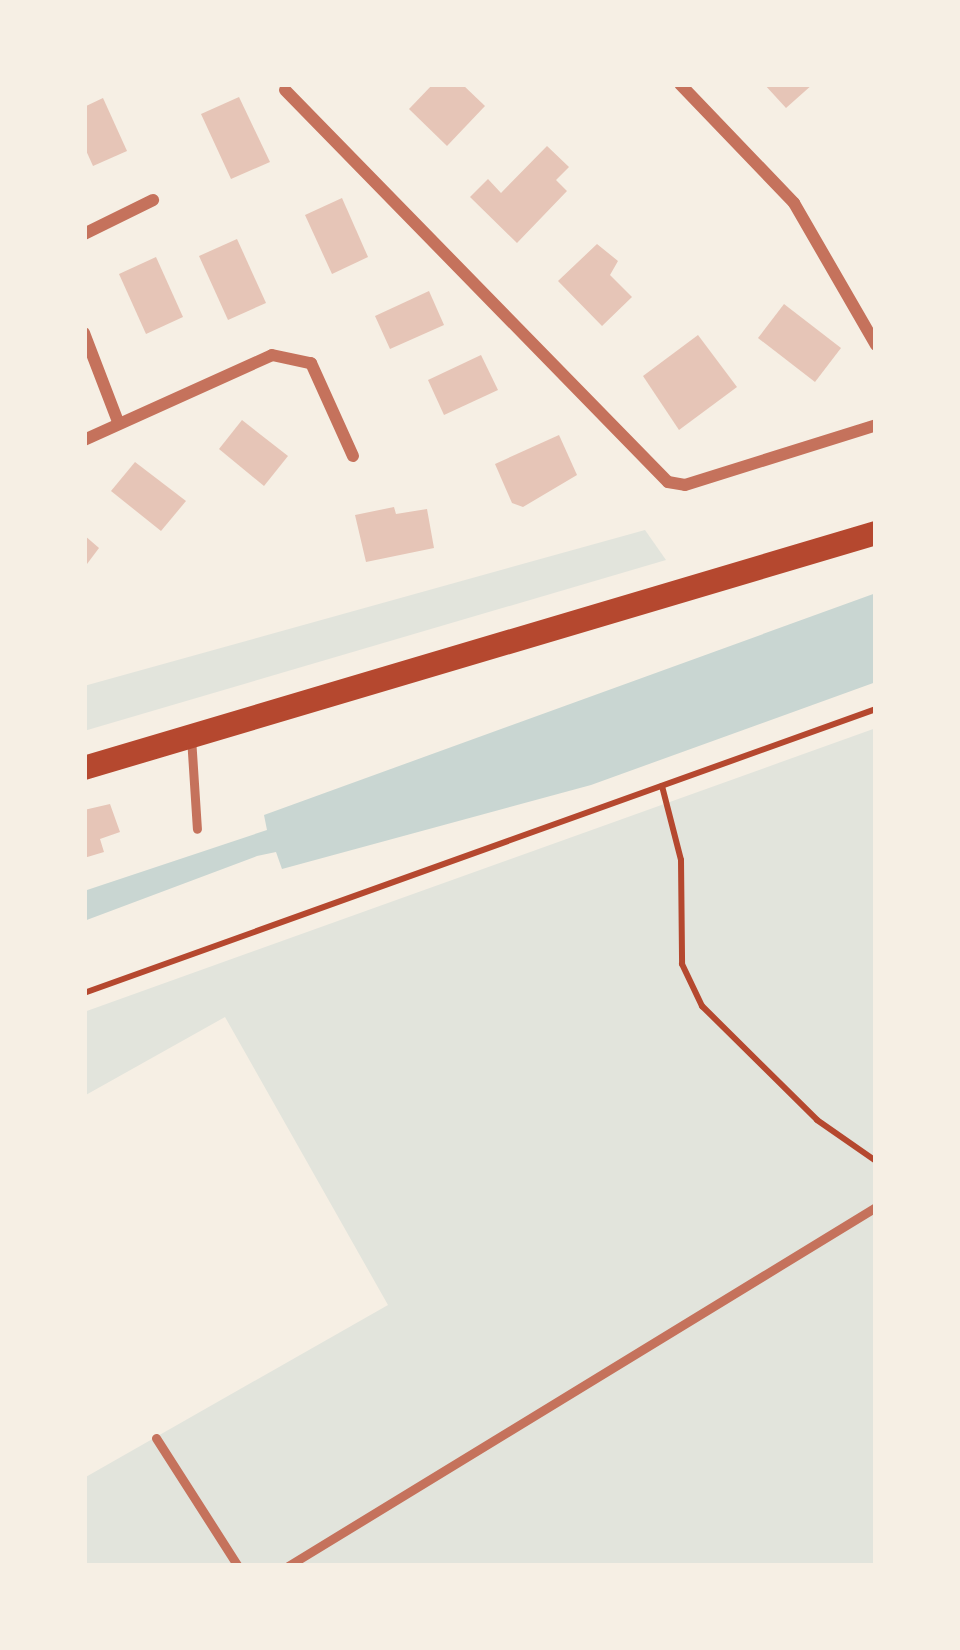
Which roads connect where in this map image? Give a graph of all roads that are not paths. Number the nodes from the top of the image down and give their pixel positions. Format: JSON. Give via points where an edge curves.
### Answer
{"nodes":[{"id":1,"x":680,"y":84,"type":"edge"},
{"id":2,"x":285,"y":90,"type":"dead end"},
{"id":3,"x":153,"y":200,"type":"dead end"},
{"id":4,"x":84,"y":234,"type":"edge"},
{"id":5,"x":84,"y":333,"type":"edge"},
{"id":6,"x":876,"y":345,"type":"edge"},
{"id":7,"x":119,"y":424,"type":"junction"},
{"id":8,"x":876,"y":425,"type":"edge"},
{"id":9,"x":84,"y":440,"type":"edge"},
{"id":10,"x":353,"y":456,"type":"dead end"},
{"id":11,"x":876,"y":533,"type":"edge"},
{"id":12,"x":191,"y":737,"type":"junction"},
{"id":13,"x":84,"y":768,"type":"edge"},
{"id":14,"x":197,"y":830,"type":"dead end"},
{"id":15,"x":876,"y":1207,"type":"edge"},
{"id":16,"x":156,"y":1438,"type":"dead end"},
{"id":17,"x":238,"y":1566,"type":"edge"},
{"id":18,"x":288,"y":1566,"type":"edge"}],
"edges":[{"from":1,"to":6,"type":"street","via":[[794,203]]},
{"from":2,"to":8,"type":"street","via":[[668,482],[685,485]]},
{"from":3,"to":4,"type":"street"},
{"from":5,"to":7,"type":"street"},
{"from":7,"to":9,"type":"street"},
{"from":7,"to":10,"type":"street","via":[[272,356],[311,362]]},
{"from":11,"to":12,"type":"main road"},
{"from":12,"to":13,"type":"main road"},
{"from":12,"to":14,"type":"lane"},
{"from":15,"to":18,"type":"lane"},
{"from":16,"to":17,"type":"lane"}]}
